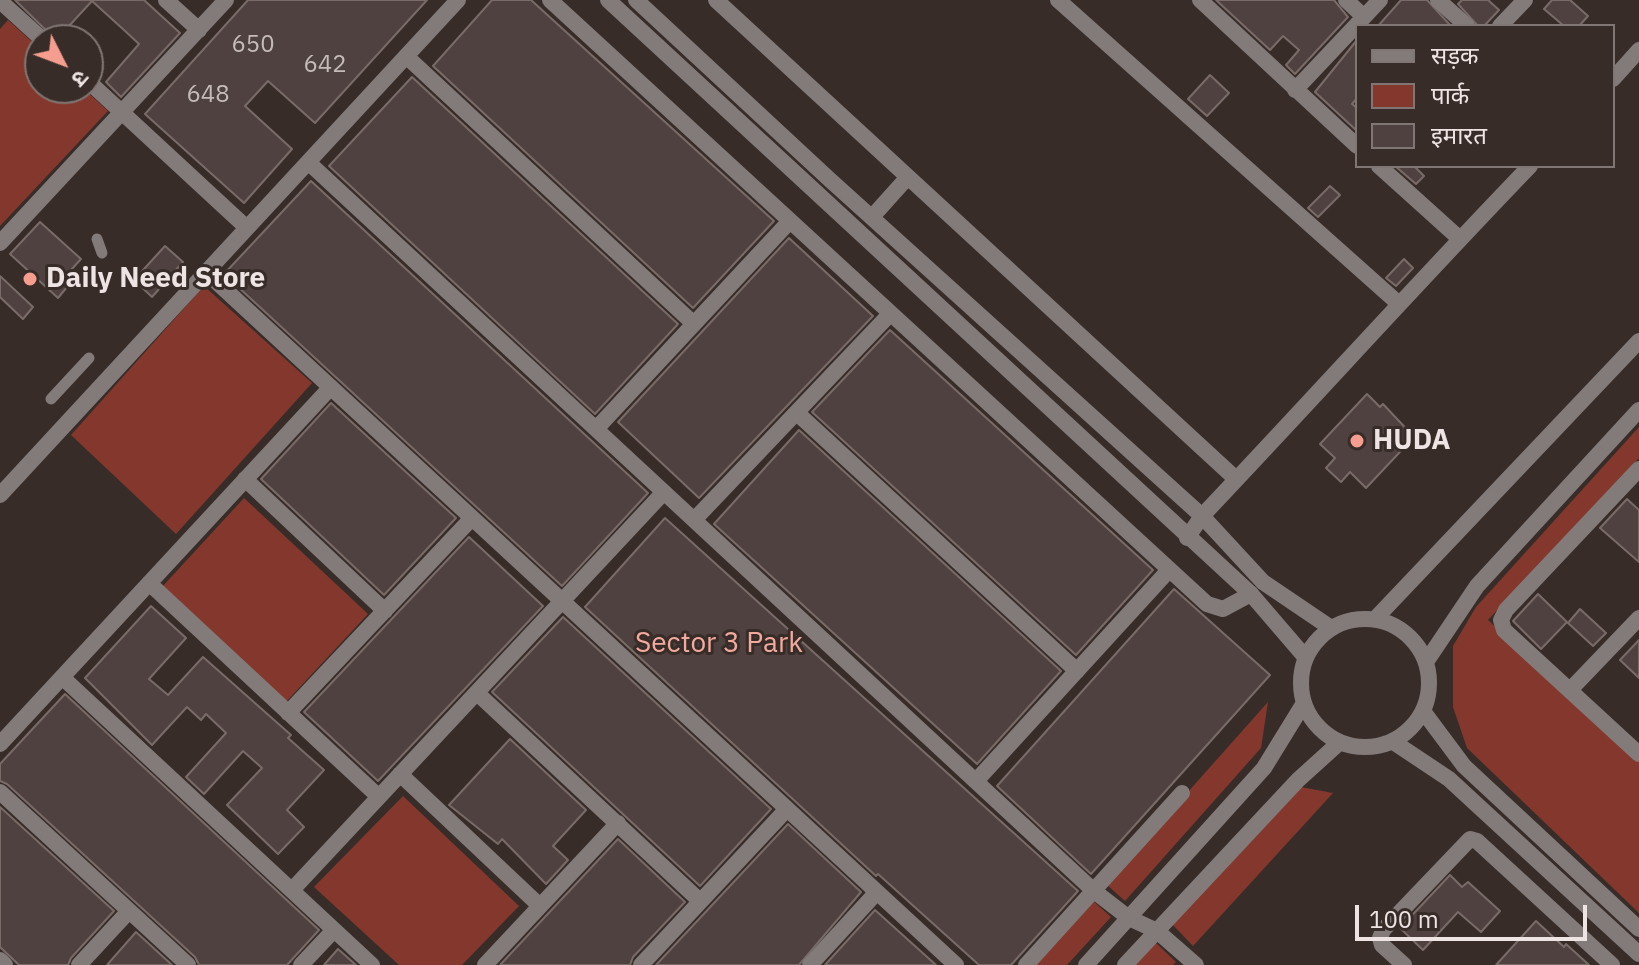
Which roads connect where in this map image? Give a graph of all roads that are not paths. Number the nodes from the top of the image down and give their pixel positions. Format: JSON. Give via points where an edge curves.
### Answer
{"nodes":[{"id":1,"x":166,"y":0,"type":"edge"},
{"id":2,"x":226,"y":0,"type":"edge"},
{"id":3,"x":458,"y":0,"type":"edge"},
{"id":4,"x":550,"y":0,"type":"edge"},
{"id":5,"x":608,"y":0,"type":"edge"},
{"id":6,"x":636,"y":0,"type":"edge"},
{"id":7,"x":1058,"y":0,"type":"edge"},
{"id":8,"x":1200,"y":0,"type":"edge"},
{"id":9,"x":1346,"y":0,"type":"edge"},
{"id":10,"x":1380,"y":0,"type":"edge"},
{"id":11,"x":1438,"y":0,"type":"edge"},
{"id":12,"x":1525,"y":0,"type":"edge"},
{"id":13,"x":720,"y":1,"type":"edge"},
{"id":14,"x":3,"y":9,"type":"edge"},
{"id":15,"x":1364,"y":17,"type":"junction"},
{"id":16,"x":1357,"y":24,"type":"edge"},
{"id":17,"x":1465,"y":24,"type":"edge"},
{"id":18,"x":1502,"y":24,"type":"edge"},
{"id":19,"x":24,"y":25,"type":"edge"},
{"id":20,"x":1355,"y":27,"type":"edge"},
{"id":21,"x":199,"y":30,"type":"junction"},
{"id":22,"x":1639,"y":50,"type":"edge"},
{"id":23,"x":406,"y":56,"type":"junction"},
{"id":24,"x":1615,"y":77,"type":"edge"},
{"id":25,"x":1295,"y":90,"type":"junction"},
{"id":26,"x":104,"y":96,"type":"edge"},
{"id":27,"x":122,"y":112,"type":"junction"},
{"id":28,"x":1355,"y":144,"type":"edge"},
{"id":29,"x":308,"y":162,"type":"junction"},
{"id":30,"x":1381,"y":168,"type":"edge"},
{"id":31,"x":1528,"y":168,"type":"edge"},
{"id":32,"x":907,"y":178,"type":"junction"},
{"id":33,"x":872,"y":217,"type":"junction"},
{"id":34,"x":789,"y":222,"type":"junction"},
{"id":35,"x":247,"y":228,"type":"junction"},
{"id":36,"x":97,"y":239,"type":"dead end"},
{"id":37,"x":1460,"y":239,"type":"junction"},
{"id":38,"x":0,"y":243,"type":"edge"},
{"id":39,"x":102,"y":253,"type":"dead end"},
{"id":40,"x":206,"y":272,"type":"junction"},
{"id":41,"x":1398,"y":303,"type":"junction"},
{"id":42,"x":890,"y":314,"type":"junction"},
{"id":43,"x":694,"y":324,"type":"junction"},
{"id":44,"x":1639,"y":341,"type":"edge"},
{"id":45,"x":89,"y":358,"type":"dead end"},
{"id":46,"x":331,"y":387,"type":"junction"},
{"id":47,"x":51,"y":399,"type":"dead end"},
{"id":48,"x":1639,"y":410,"type":"edge"},
{"id":49,"x":797,"y":413,"type":"junction"},
{"id":50,"x":596,"y":429,"type":"junction"},
{"id":51,"x":1639,"y":469,"type":"edge"},
{"id":52,"x":245,"y":479,"type":"junction"},
{"id":53,"x":1236,"y":479,"type":"junction"},
{"id":54,"x":664,"y":492,"type":"junction"},
{"id":55,"x":0,"y":495,"type":"edge"},
{"id":56,"x":1202,"y":516,"type":"junction"},
{"id":57,"x":472,"y":518,"type":"junction"},
{"id":58,"x":694,"y":520,"type":"junction"},
{"id":59,"x":1187,"y":538,"type":"junction"},
{"id":60,"x":1169,"y":570,"type":"junction"},
{"id":61,"x":149,"y":583,"type":"junction"},
{"id":62,"x":1251,"y":594,"type":"junction"},
{"id":63,"x":562,"y":601,"type":"junction"},
{"id":64,"x":385,"y":611,"type":"junction"},
{"id":65,"x":1639,"y":618,"type":"edge"},
{"id":66,"x":1375,"y":619,"type":"junction"},
{"id":67,"x":1331,"y":628,"type":"junction"},
{"id":68,"x":1306,"y":658,"type":"junction"},
{"id":69,"x":1426,"y":662,"type":"junction"},
{"id":70,"x":1077,"y":671,"type":"junction"},
{"id":71,"x":62,"y":677,"type":"junction"},
{"id":72,"x":1570,"y":690,"type":"junction"},
{"id":73,"x":477,"y":693,"type":"junction"},
{"id":74,"x":1304,"y":703,"type":"junction"},
{"id":75,"x":1423,"y":711,"type":"junction"},
{"id":76,"x":288,"y":713,"type":"junction"},
{"id":77,"x":1392,"y":741,"type":"junction"},
{"id":78,"x":1340,"y":742,"type":"junction"},
{"id":79,"x":0,"y":744,"type":"edge"},
{"id":80,"x":1639,"y":754,"type":"edge"},
{"id":81,"x":400,"y":774,"type":"junction"},
{"id":82,"x":976,"y":781,"type":"junction"},
{"id":83,"x":0,"y":792,"type":"edge"},
{"id":84,"x":1182,"y":793,"type":"dead end"},
{"id":85,"x":379,"y":797,"type":"junction"},
{"id":86,"x":787,"y":809,"type":"junction"},
{"id":87,"x":618,"y":823,"type":"junction"},
{"id":88,"x":292,"y":890,"type":"junction"},
{"id":89,"x":1094,"y":891,"type":"junction"},
{"id":90,"x":877,"y":892,"type":"junction"},
{"id":91,"x":700,"y":901,"type":"junction"},
{"id":92,"x":540,"y":906,"type":"junction"},
{"id":93,"x":129,"y":911,"type":"junction"},
{"id":94,"x":1129,"y":918,"type":"junction"},
{"id":95,"x":1639,"y":929,"type":"edge"},
{"id":96,"x":334,"y":930,"type":"junction"},
{"id":97,"x":1157,"y":931,"type":"junction"},
{"id":98,"x":1639,"y":954,"type":"edge"},
{"id":99,"x":0,"y":960,"type":"edge"},
{"id":100,"x":1191,"y":963,"type":"edge"},
{"id":101,"x":5,"y":965,"type":"edge"},
{"id":102,"x":79,"y":965,"type":"edge"},
{"id":103,"x":188,"y":965,"type":"edge"},
{"id":104,"x":301,"y":965,"type":"edge"},
{"id":105,"x":372,"y":965,"type":"edge"},
{"id":106,"x":485,"y":965,"type":"edge"},
{"id":107,"x":641,"y":965,"type":"edge"},
{"id":108,"x":810,"y":965,"type":"edge"},
{"id":109,"x":956,"y":965,"type":"edge"},
{"id":110,"x":1026,"y":965,"type":"edge"},
{"id":111,"x":1086,"y":965,"type":"edge"},
{"id":112,"x":1125,"y":965,"type":"edge"},
{"id":113,"x":1404,"y":965,"type":"edge"},
{"id":114,"x":1612,"y":965,"type":"edge"}],
"edges":[{"from":1,"to":21,"type":"street"},
{"from":2,"to":21,"type":"street"},
{"from":3,"to":23,"type":"street"},
{"from":4,"to":34,"type":"street"},
{"from":5,"to":59,"type":"street"},
{"from":6,"to":33,"type":"street"},
{"from":7,"to":41,"type":"street"},
{"from":8,"to":25,"type":"street"},
{"from":9,"to":15,"type":"street"},
{"from":10,"to":15,"type":"street"},
{"from":11,"to":17,"type":"street"},
{"from":12,"to":18,"type":"street"},
{"from":13,"to":32,"type":"street"},
{"from":14,"to":19,"type":"street"},
{"from":15,"to":16,"type":"street"},
{"from":20,"to":25,"type":"street"},
{"from":21,"to":27,"type":"street"},
{"from":22,"to":24,"type":"street"},
{"from":23,"to":29,"type":"street"},
{"from":23,"to":43,"type":"street"},
{"from":25,"to":28,"type":"street"},
{"from":26,"to":27,"type":"street"},
{"from":27,"to":35,"type":"street"},
{"from":27,"to":38,"type":"street"},
{"from":29,"to":35,"type":"street"},
{"from":29,"to":50,"type":"street"},
{"from":30,"to":37,"type":"street"},
{"from":31,"to":37,"type":"street"},
{"from":32,"to":33,"type":"street"},
{"from":32,"to":53,"type":"street"},
{"from":33,"to":56,"type":"street"},
{"from":34,"to":42,"type":"street"},
{"from":34,"to":43,"type":"street"},
{"from":35,"to":40,"type":"street"},
{"from":36,"to":39,"type":"street"},
{"from":37,"to":41,"type":"street"},
{"from":40,"to":46,"type":"street"},
{"from":40,"to":55,"type":"street"},
{"from":41,"to":53,"type":"street"},
{"from":42,"to":49,"type":"street"},
{"from":42,"to":60,"type":"street"},
{"from":43,"to":50,"type":"street"},
{"from":44,"to":66,"type":"street"},
{"from":45,"to":47,"type":"street"},
{"from":46,"to":52,"type":"street"},
{"from":46,"to":57,"type":"street"},
{"from":48,"to":69,"type":"street","via":[[1477,586]]},
{"from":49,"to":58,"type":"street"},
{"from":49,"to":70,"type":"street"},
{"from":50,"to":54,"type":"street"},
{"from":51,"to":72,"type":"street","via":[[1501,620],[1504,630]]},
{"from":52,"to":61,"type":"street"},
{"from":52,"to":64,"type":"street"},
{"from":53,"to":56,"type":"street"},
{"from":54,"to":58,"type":"street"},
{"from":54,"to":63,"type":"street"},
{"from":56,"to":59,"type":"street"},
{"from":56,"to":67,"type":"street","via":[[1263,582]]},
{"from":57,"to":63,"type":"street"},
{"from":57,"to":64,"type":"street"},
{"from":58,"to":82,"type":"street"},
{"from":59,"to":62,"type":"street"},
{"from":60,"to":62,"type":"street","via":[[1215,609]]},
{"from":60,"to":70,"type":"street"},
{"from":61,"to":71,"type":"street"},
{"from":61,"to":76,"type":"street"},
{"from":62,"to":68,"type":"street"},
{"from":63,"to":73,"type":"street"},
{"from":63,"to":86,"type":"street"},
{"from":64,"to":76,"type":"street"},
{"from":65,"to":72,"type":"street"},
{"from":66,"to":67,"type":"street","via":[[1345,621]]},
{"from":66,"to":69,"type":"street","via":[[1407,633]]},
{"from":67,"to":68,"type":"street"},
{"from":68,"to":74,"type":"street"},
{"from":69,"to":75,"type":"street","via":[[1429,679]]},
{"from":70,"to":82,"type":"street"},
{"from":71,"to":79,"type":"street"},
{"from":71,"to":88,"type":"street"},
{"from":72,"to":80,"type":"street"},
{"from":73,"to":81,"type":"street"},
{"from":73,"to":87,"type":"street"},
{"from":74,"to":78,"type":"street","via":[[1325,733]]},
{"from":74,"to":94,"type":"street","via":[[1264,768]]},
{"from":75,"to":77,"type":"street"},
{"from":75,"to":95,"type":"street","via":[[1464,766]]},
{"from":76,"to":85,"type":"street"},
{"from":77,"to":78,"type":"street","via":[[1375,746]]},
{"from":77,"to":98,"type":"street","via":[[1449,779]]},
{"from":78,"to":97,"type":"street"},
{"from":81,"to":85,"type":"street"},
{"from":81,"to":92,"type":"street"},
{"from":82,"to":89,"type":"street"},
{"from":83,"to":93,"type":"street"},
{"from":84,"to":89,"type":"street"},
{"from":85,"to":88,"type":"street"},
{"from":86,"to":90,"type":"street"},
{"from":86,"to":91,"type":"street"},
{"from":87,"to":91,"type":"street"},
{"from":87,"to":92,"type":"street"},
{"from":88,"to":96,"type":"street"},
{"from":89,"to":94,"type":"street"},
{"from":89,"to":110,"type":"street"},
{"from":90,"to":108,"type":"street"},
{"from":90,"to":109,"type":"street"},
{"from":91,"to":107,"type":"street"},
{"from":92,"to":106,"type":"street"},
{"from":93,"to":102,"type":"street"},
{"from":93,"to":103,"type":"street"},
{"from":94,"to":97,"type":"street"},
{"from":94,"to":111,"type":"street"},
{"from":96,"to":104,"type":"street"},
{"from":96,"to":105,"type":"street"},
{"from":97,"to":100,"type":"street"},
{"from":97,"to":112,"type":"street"},
{"from":99,"to":101,"type":"street"},
{"from":113,"to":114,"type":"street","via":[[1382,945],[1383,930],[1470,839]]}]}
